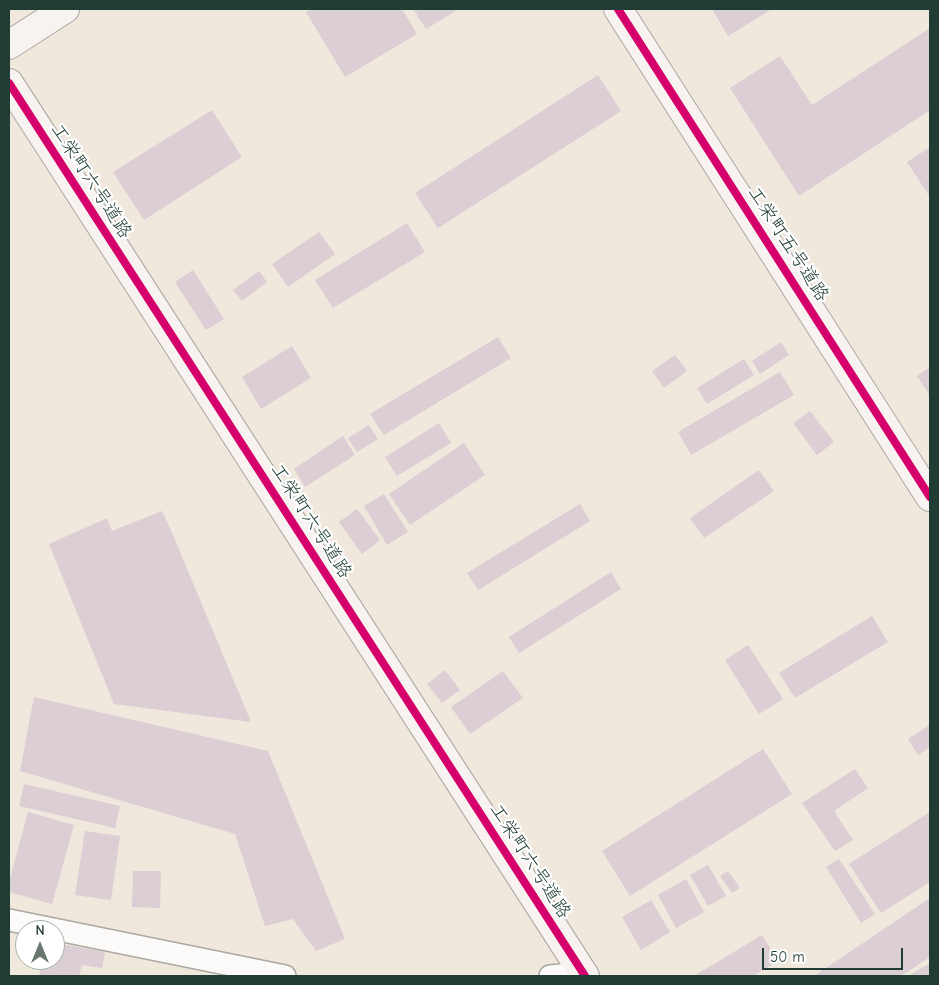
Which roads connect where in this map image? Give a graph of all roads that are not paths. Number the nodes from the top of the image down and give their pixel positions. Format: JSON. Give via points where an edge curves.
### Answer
{"nodes":[{"id":1,"x":64,"y":9,"type":"edge"},
{"id":2,"x":618,"y":9,"type":"edge"},
{"id":3,"x":9,"y":45,"type":"edge"},
{"id":4,"x":9,"y":83,"type":"edge"},
{"id":5,"x":930,"y":497,"type":"edge"},
{"id":6,"x":9,"y":920,"type":"edge"},
{"id":7,"x":584,"y":975,"type":"edge"},
{"id":8,"x":285,"y":976,"type":"edge"},
{"id":9,"x":550,"y":976,"type":"edge"}],
"edges":[{"from":1,"to":3,"type":"street"},
{"from":2,"to":5,"type":"street","name":"工栄町五号道路"},
{"from":4,"to":7,"type":"street","name":"工栄町六号道路"},
{"from":6,"to":8,"type":"street"},
{"from":7,"to":9,"type":"street"}]}
